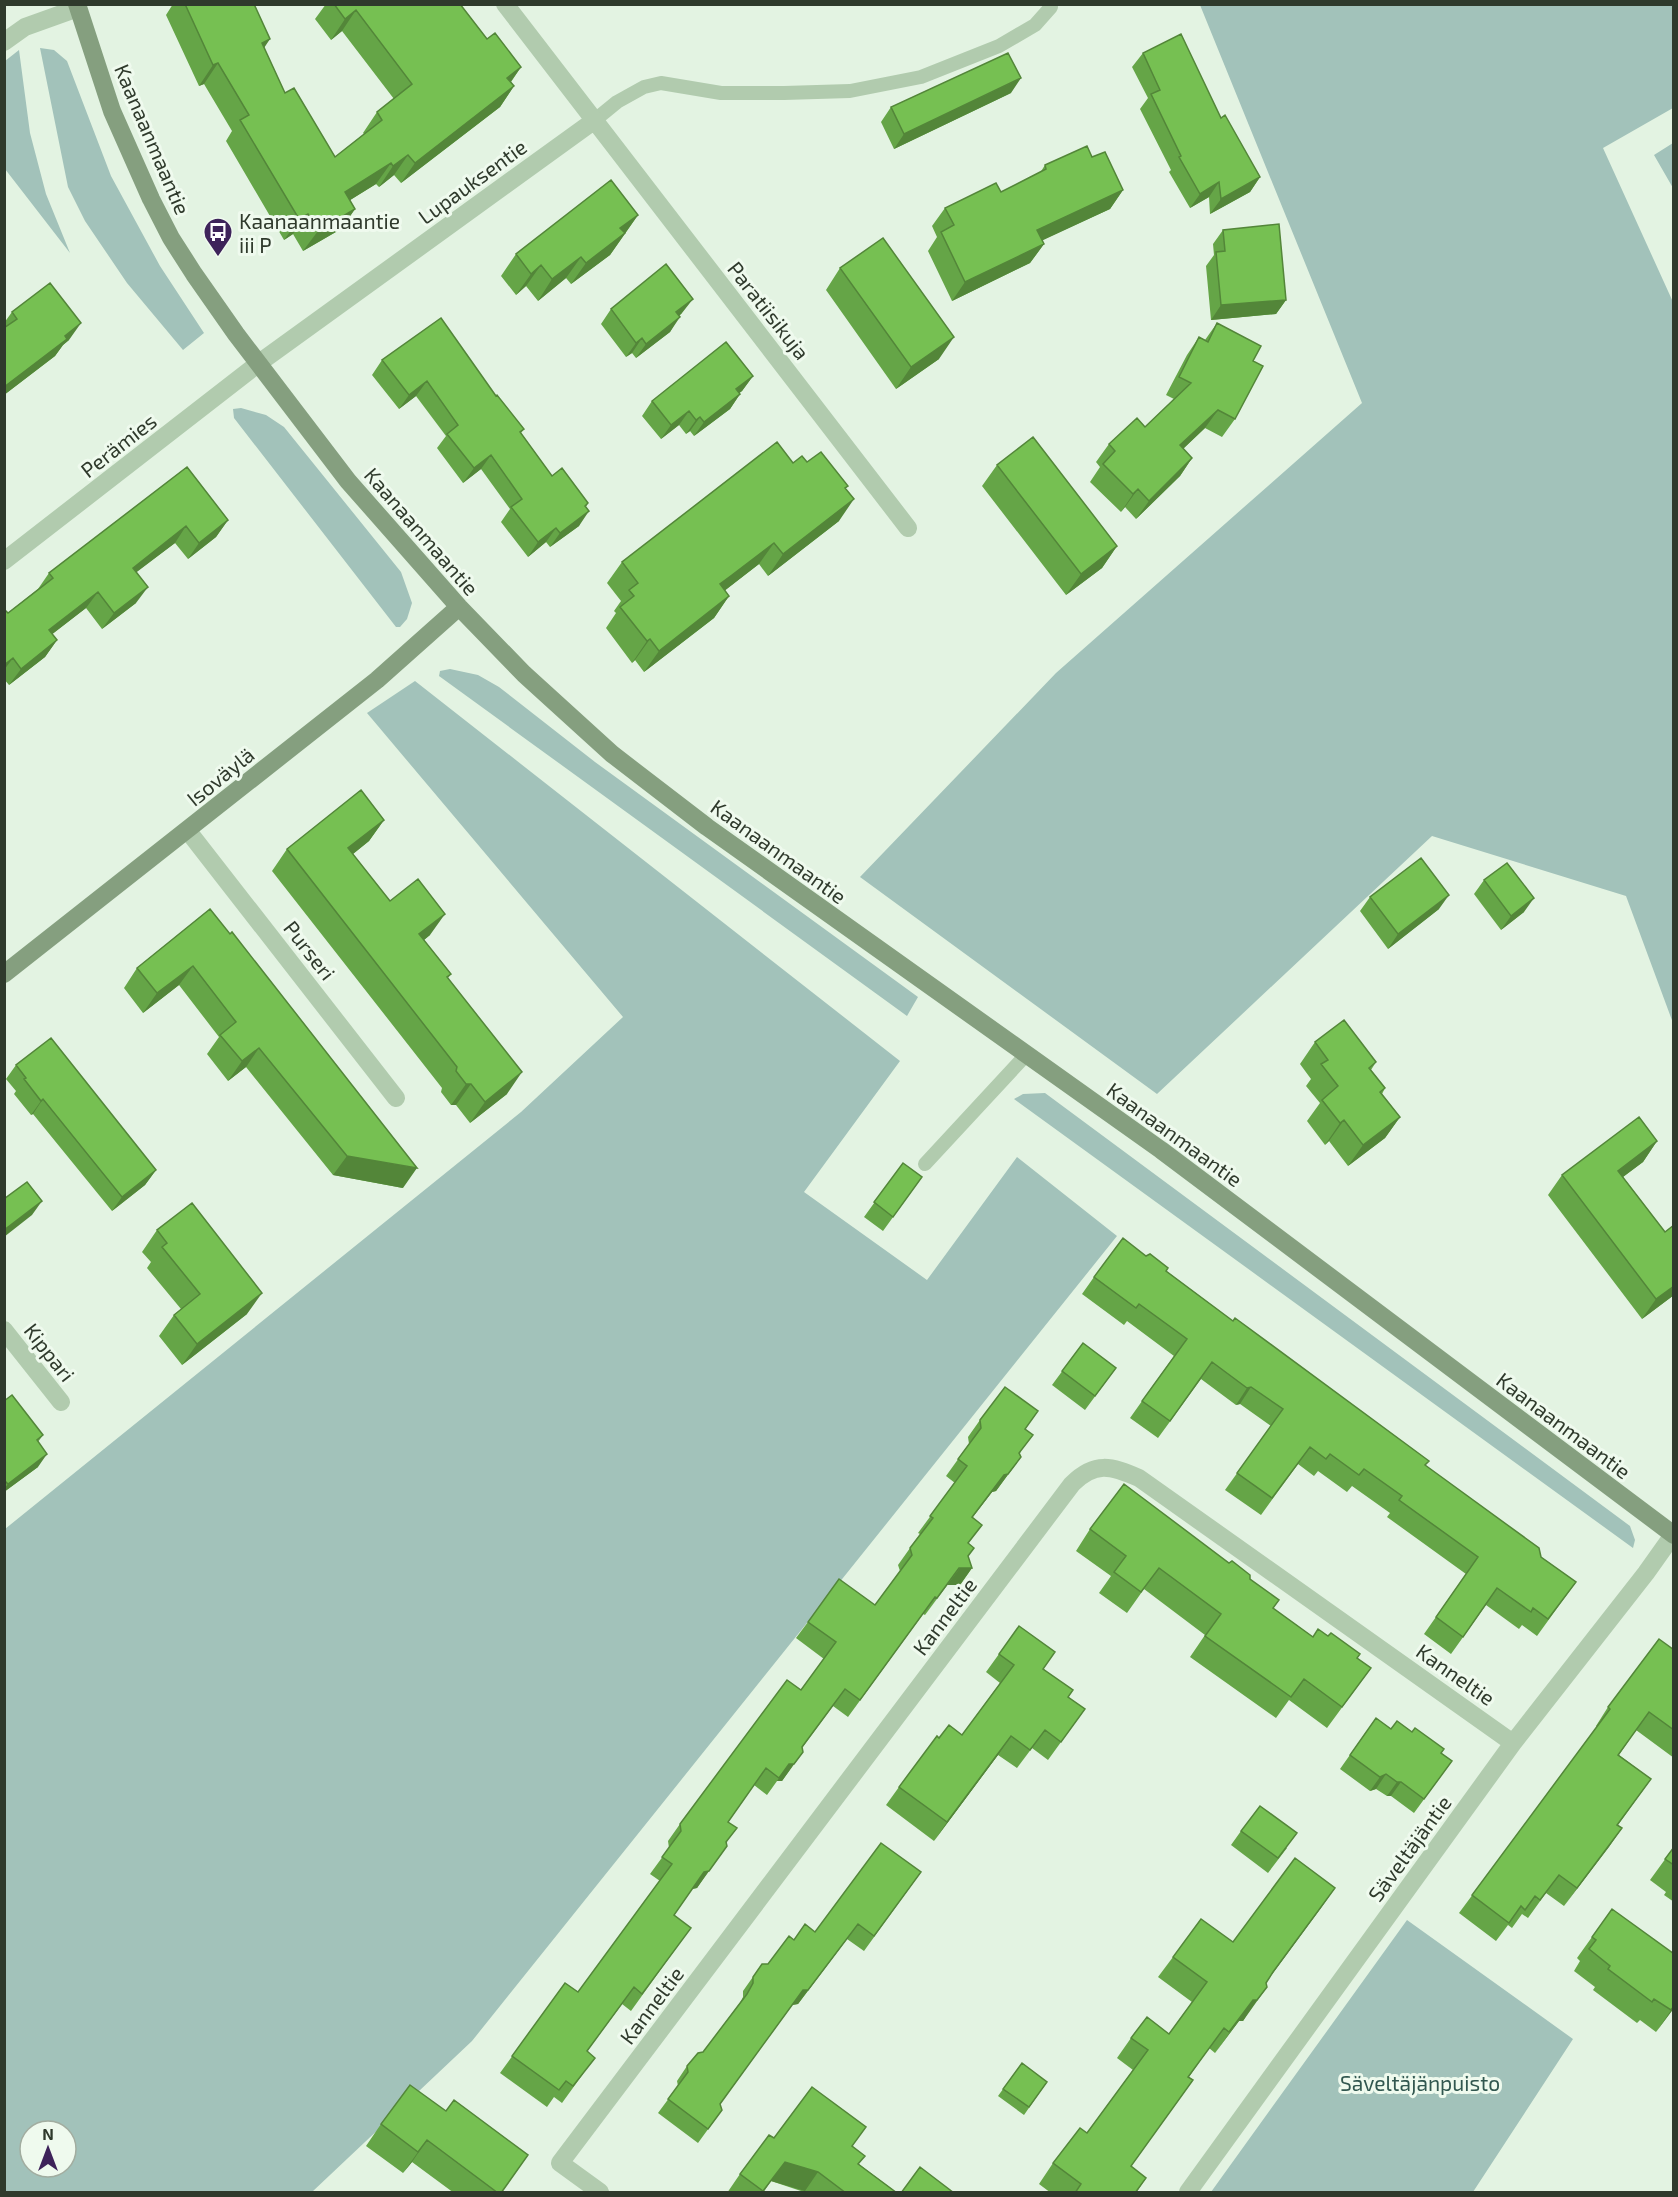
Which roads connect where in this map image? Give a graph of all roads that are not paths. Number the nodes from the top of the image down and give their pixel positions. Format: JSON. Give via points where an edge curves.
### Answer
{"nodes":[{"id":1,"x":505,"y":4,"type":"edge"},
{"id":2,"x":77,"y":6,"type":"edge"},
{"id":3,"x":1052,"y":7,"type":"dead end"},
{"id":4,"x":4,"y":42,"type":"edge"},
{"id":5,"x":595,"y":120,"type":"junction"},
{"id":6,"x":258,"y":363,"type":"junction"},
{"id":7,"x":908,"y":528,"type":"dead end"},
{"id":8,"x":4,"y":561,"type":"edge"},
{"id":9,"x":459,"y":607,"type":"junction"},
{"id":10,"x":188,"y":831,"type":"junction"},
{"id":11,"x":4,"y":974,"type":"edge"},
{"id":12,"x":1026,"y":1055,"type":"junction"},
{"id":13,"x":396,"y":1098,"type":"dead end"},
{"id":14,"x":925,"y":1164,"type":"dead end"},
{"id":15,"x":4,"y":1330,"type":"edge"},
{"id":16,"x":61,"y":1402,"type":"dead end"},
{"id":17,"x":1673,"y":1535,"type":"edge"},
{"id":18,"x":1513,"y":1743,"type":"junction"},
{"id":19,"x":600,"y":2193,"type":"edge"},
{"id":20,"x":1188,"y":2193,"type":"edge"}],
"edges":[{"from":1,"to":5,"type":"street","name":"Paratiisikuja"},
{"from":2,"to":4,"type":"street","via":[[25,27]]},
{"from":2,"to":6,"type":"street","name":"Kaanaanmaantie","via":[[112,111],[151,199],[194,274]]},
{"from":3,"to":5,"type":"lane","via":[[1035,25],[999,46],[921,77],[850,91],[784,93],[721,93],[661,82],[617,102]]},
{"from":5,"to":6,"type":"street","name":"Lupauksentie"},
{"from":5,"to":7,"type":"street","name":"Paratiisikuja"},
{"from":6,"to":8,"type":"street","name":"Perämies"},
{"from":6,"to":9,"type":"street","name":"Kaanaanmaantie","via":[[348,481]]},
{"from":9,"to":10,"type":"street","name":"Isoväylä","via":[[377,680]]},
{"from":9,"to":12,"type":"street","name":"Kaanaanmaantie","via":[[524,674],[612,754],[707,827]]},
{"from":10,"to":11,"type":"street","name":"Isoväylä"},
{"from":10,"to":13,"type":"street","name":"Purseri"},
{"from":12,"to":14,"type":"lane"},
{"from":12,"to":17,"type":"street","name":"Kaanaanmaantie","via":[[1161,1150]]},
{"from":15,"to":16,"type":"street","name":"Kippari"},
{"from":17,"to":18,"type":"street","name":"Säveltäjäntie"},
{"from":18,"to":19,"type":"street","name":"Kanneltie","via":[[1139,1478],[1116,1468],[1084,1472],[560,2163]]},
{"from":18,"to":20,"type":"street","name":"Säveltäjäntie"}]}
